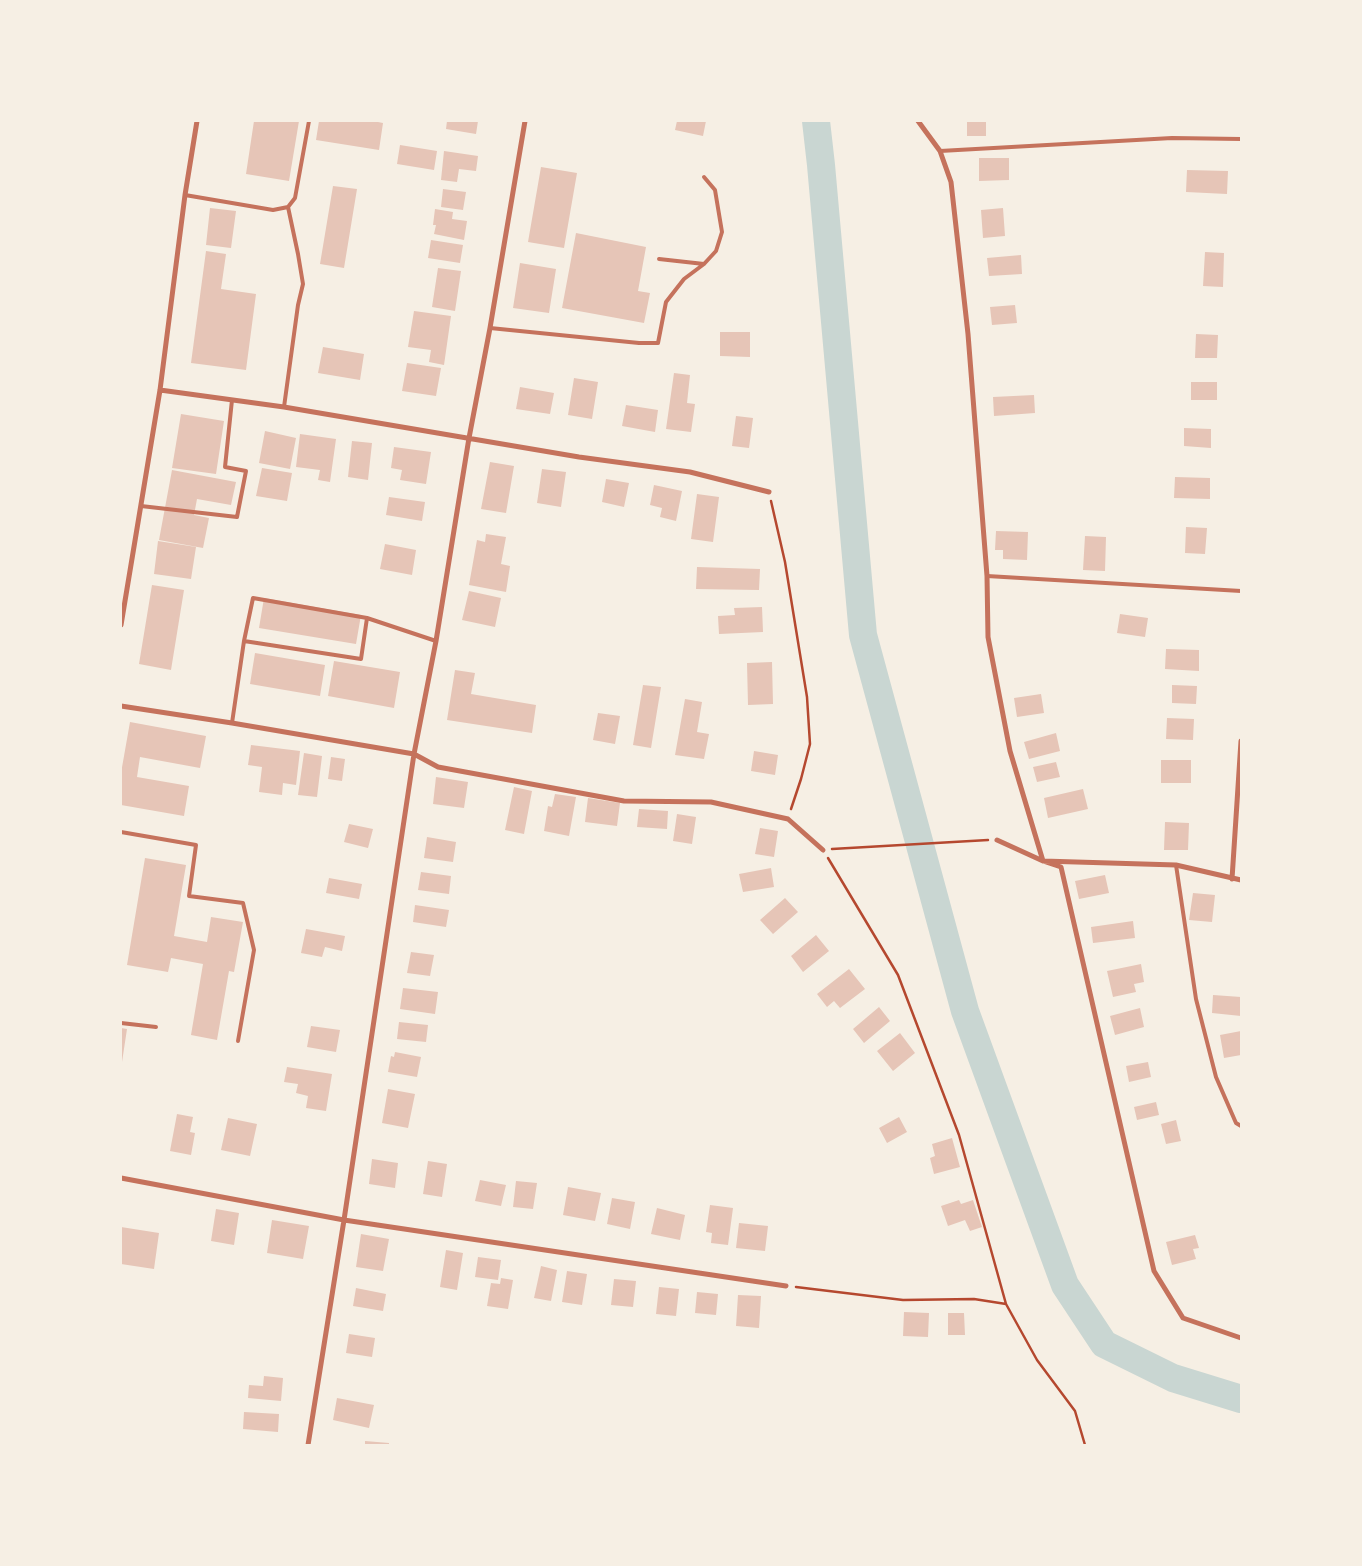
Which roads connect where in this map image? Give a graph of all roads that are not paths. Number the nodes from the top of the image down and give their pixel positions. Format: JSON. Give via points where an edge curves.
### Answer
{"nodes":[{"id":1,"x":197,"y":121,"type":"edge"},
{"id":2,"x":309,"y":121,"type":"edge"},
{"id":3,"x":526,"y":121,"type":"edge"},
{"id":4,"x":918,"y":121,"type":"edge"},
{"id":5,"x":1241,"y":138,"type":"edge"},
{"id":6,"x":940,"y":151,"type":"junction"},
{"id":7,"x":704,"y":177,"type":"dead end"},
{"id":8,"x":185,"y":195,"type":"junction"},
{"id":9,"x":288,"y":207,"type":"junction"},
{"id":10,"x":659,"y":259,"type":"dead end"},
{"id":11,"x":704,"y":264,"type":"junction"},
{"id":12,"x":490,"y":328,"type":"junction"},
{"id":13,"x":160,"y":390,"type":"junction"},
{"id":14,"x":232,"y":400,"type":"junction"},
{"id":15,"x":284,"y":407,"type":"junction"},
{"id":16,"x":469,"y":438,"type":"junction"},
{"id":17,"x":769,"y":492,"type":"road end"},
{"id":18,"x":141,"y":506,"type":"junction"},
{"id":19,"x":987,"y":576,"type":"junction"},
{"id":20,"x":1241,"y":591,"type":"edge"},
{"id":21,"x":367,"y":618,"type":"junction"},
{"id":22,"x":121,"y":625,"type":"edge"},
{"id":23,"x":244,"y":641,"type":"junction"},
{"id":24,"x":436,"y":641,"type":"junction"},
{"id":25,"x":121,"y":706,"type":"edge"},
{"id":26,"x":232,"y":722,"type":"junction"},
{"id":27,"x":1241,"y":741,"type":"edge"},
{"id":28,"x":414,"y":754,"type":"junction"},
{"id":29,"x":121,"y":832,"type":"edge"},
{"id":30,"x":997,"y":840,"type":"road end"},
{"id":31,"x":823,"y":850,"type":"road end"},
{"id":32,"x":1042,"y":861,"type":"junction"},
{"id":33,"x":1176,"y":865,"type":"junction"},
{"id":34,"x":1232,"y":879,"type":"junction"},
{"id":35,"x":1241,"y":880,"type":"edge"},
{"id":36,"x":121,"y":1023,"type":"edge"},
{"id":37,"x":156,"y":1027,"type":"dead end"},
{"id":38,"x":238,"y":1041,"type":"dead end"},
{"id":39,"x":1241,"y":1126,"type":"edge"},
{"id":40,"x":121,"y":1178,"type":"edge"},
{"id":41,"x":344,"y":1220,"type":"junction"},
{"id":42,"x":786,"y":1286,"type":"road end"},
{"id":43,"x":1241,"y":1338,"type":"edge"},
{"id":44,"x":308,"y":1445,"type":"edge"}],
"edges":[{"from":1,"to":8,"type":"street"},
{"from":2,"to":9,"type":"lane","via":[[295,198]]},
{"from":3,"to":12,"type":"street"},
{"from":4,"to":6,"type":"street"},
{"from":5,"to":6,"type":"lane","via":[[1172,138]]},
{"from":6,"to":19,"type":"street","via":[[951,182],[968,334]]},
{"from":7,"to":11,"type":"lane","via":[[715,190],[722,232],[716,251]]},
{"from":8,"to":9,"type":"lane","via":[[273,210]]},
{"from":8,"to":13,"type":"street"},
{"from":9,"to":15,"type":"lane","via":[[302,284]]},
{"from":10,"to":11,"type":"lane"},
{"from":11,"to":12,"type":"lane","via":[[684,279],[666,302],[658,343]]},
{"from":12,"to":16,"type":"street"},
{"from":13,"to":14,"type":"street"},
{"from":13,"to":18,"type":"street"},
{"from":14,"to":15,"type":"street"},
{"from":14,"to":18,"type":"lane","via":[[225,466],[246,471],[237,517]]},
{"from":15,"to":16,"type":"street"},
{"from":16,"to":17,"type":"street","via":[[690,472]]},
{"from":16,"to":24,"type":"street"},
{"from":18,"to":22,"type":"street"},
{"from":19,"to":20,"type":"lane"},
{"from":19,"to":32,"type":"street","via":[[988,637],[1008,742]]},
{"from":21,"to":23,"type":"lane","via":[[360,659]]},
{"from":21,"to":23,"type":"lane","via":[[253,598]]},
{"from":21,"to":24,"type":"lane"},
{"from":23,"to":26,"type":"lane"},
{"from":24,"to":28,"type":"street"},
{"from":25,"to":26,"type":"street"},
{"from":26,"to":28,"type":"street"},
{"from":27,"to":34,"type":"street"},
{"from":28,"to":31,"type":"street","via":[[438,767],[624,801],[710,802],[788,820]]},
{"from":28,"to":41,"type":"street"},
{"from":29,"to":38,"type":"lane","via":[[196,845],[189,896],[243,903],[254,950]]},
{"from":30,"to":32,"type":"street"},
{"from":32,"to":33,"type":"street"},
{"from":32,"to":43,"type":"street","via":[[1061,867],[1154,1271],[1183,1318]]},
{"from":33,"to":34,"type":"street"},
{"from":33,"to":39,"type":"lane","via":[[1198,1008],[1216,1077],[1236,1123]]},
{"from":34,"to":35,"type":"street"},
{"from":36,"to":37,"type":"lane"},
{"from":40,"to":41,"type":"street"},
{"from":41,"to":42,"type":"street"},
{"from":41,"to":44,"type":"street"}]}
